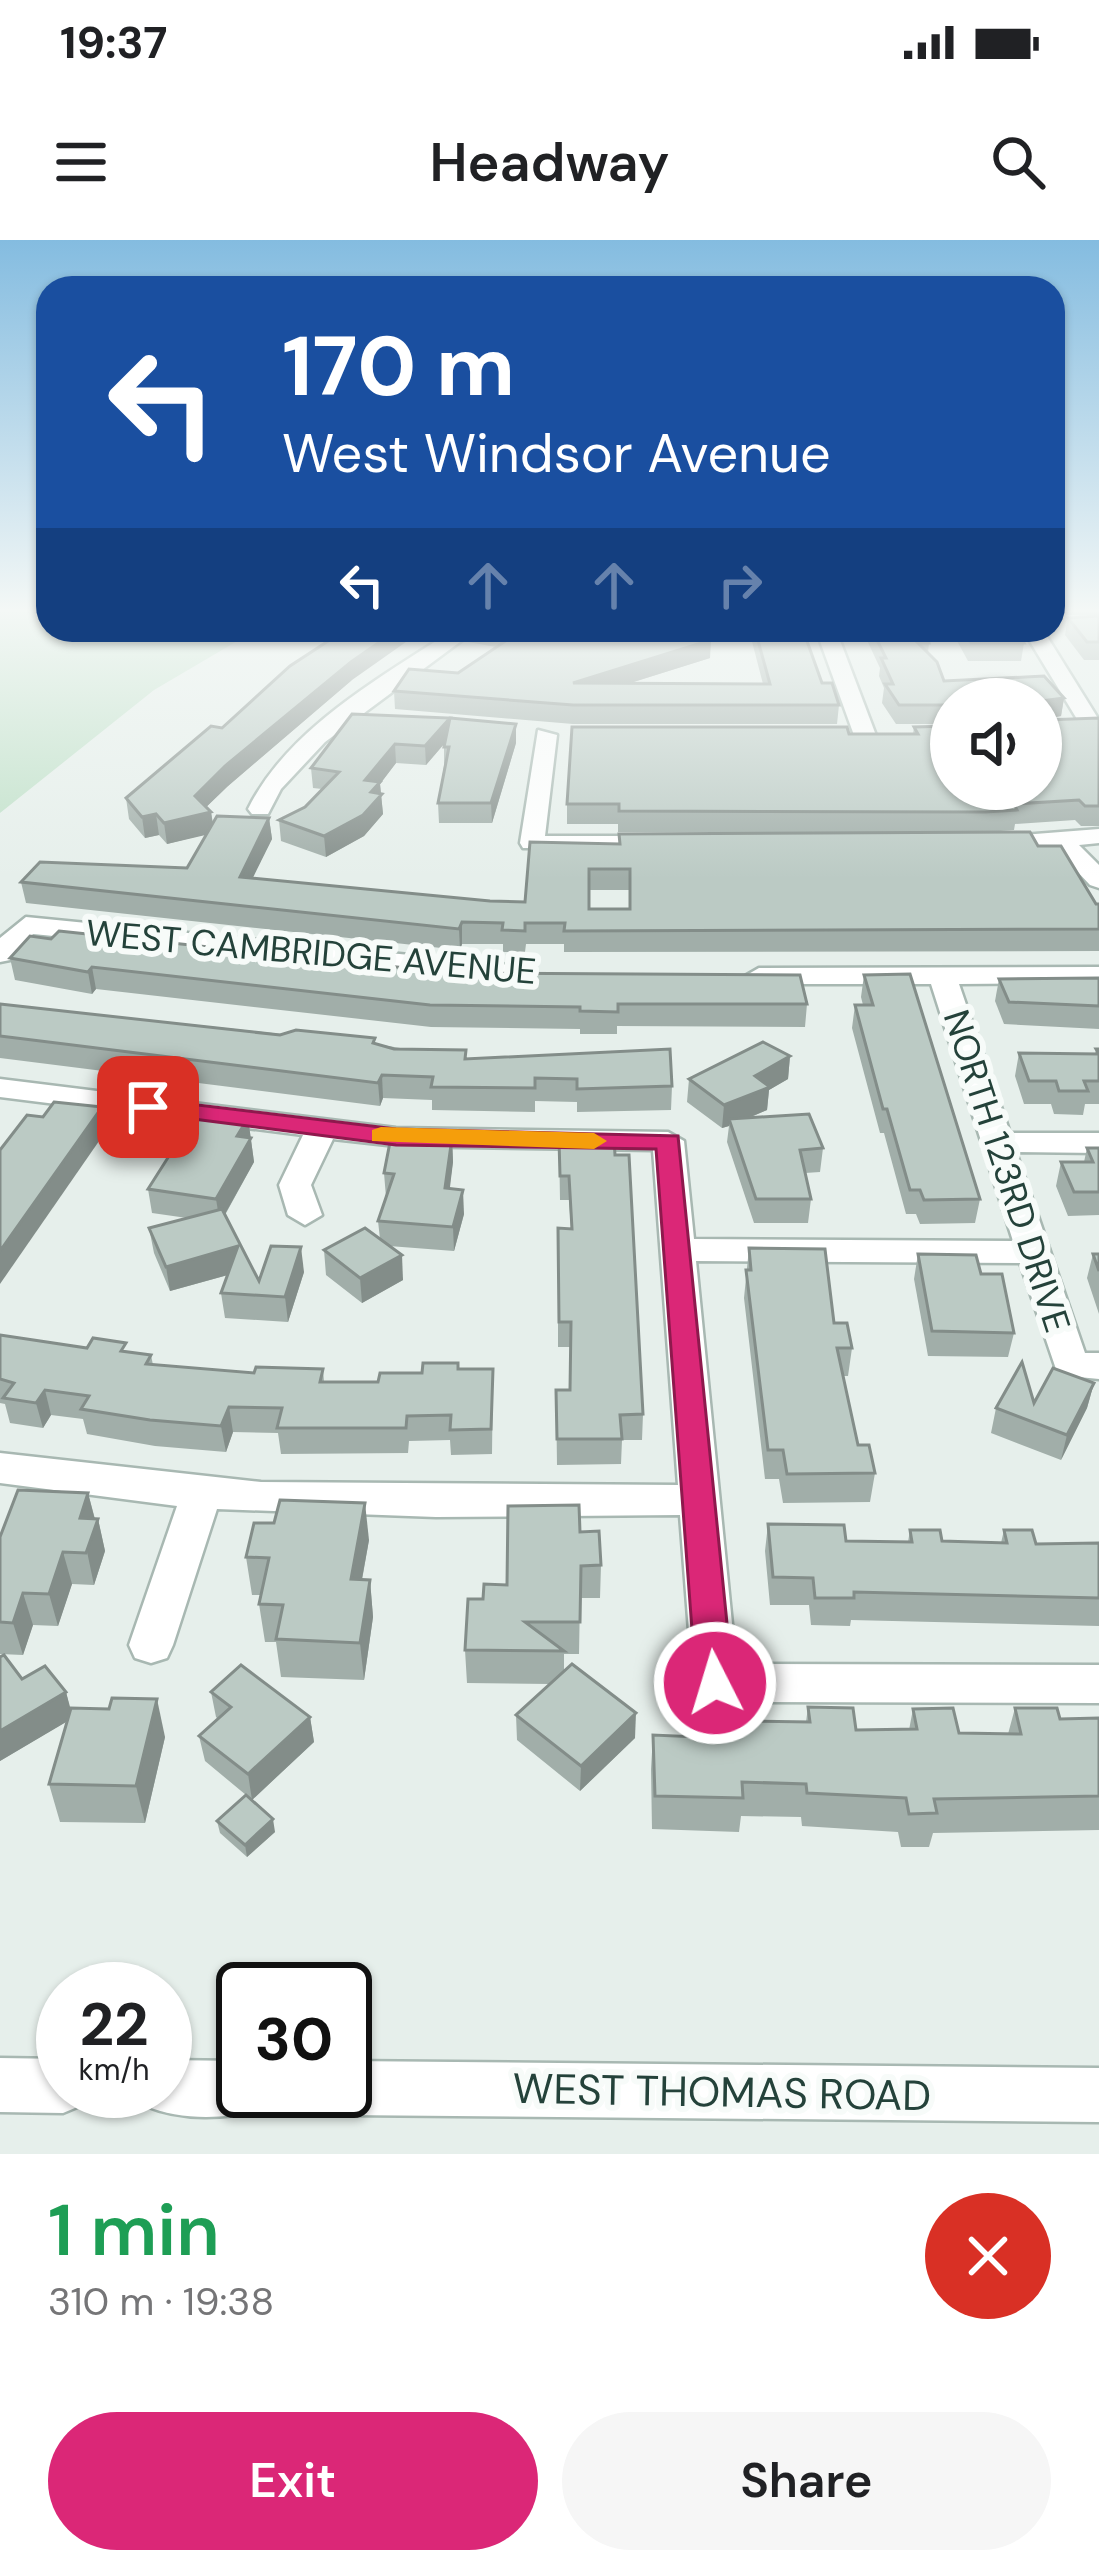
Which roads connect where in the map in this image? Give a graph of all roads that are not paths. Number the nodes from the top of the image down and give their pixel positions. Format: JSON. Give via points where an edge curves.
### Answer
{"nodes":[{"id":1,"x":368,"y":700,"type":"edge"},
{"id":2,"x":852,"y":700,"type":"edge"},
{"id":3,"x":346,"y":716,"type":"junction"},
{"id":4,"x":386,"y":720,"type":"edge"},
{"id":5,"x":1095,"y":724,"type":"edge"},
{"id":6,"x":1062,"y":727,"type":"edge"},
{"id":7,"x":547,"y":734,"type":"dead end"},
{"id":8,"x":866,"y":738,"type":"edge"},
{"id":9,"x":260,"y":809,"type":"dead end"},
{"id":10,"x":1099,"y":836,"type":"edge"},
{"id":11,"x":1061,"y":840,"type":"junction"},
{"id":12,"x":695,"y":843,"type":"edge"},
{"id":13,"x":966,"y":844,"type":"edge"},
{"id":14,"x":1099,"y":880,"type":"edge"},
{"id":15,"x":0,"y":954,"type":"edge"},
{"id":16,"x":549,"y":974,"type":"edge"},
{"id":17,"x":734,"y":975,"type":"edge"},
{"id":18,"x":1099,"y":975,"type":"edge"},
{"id":19,"x":943,"y":977,"type":"junction"},
{"id":20,"x":6,"y":1098,"type":"edge"},
{"id":21,"x":322,"y":1128,"type":"junction"},
{"id":22,"x":998,"y":1142,"type":"junction"},
{"id":23,"x":1099,"y":1143,"type":"edge"},
{"id":24,"x":305,"y":1215,"type":"dead end"},
{"id":25,"x":679,"y":1250,"type":"junction"},
{"id":26,"x":1034,"y":1252,"type":"junction"},
{"id":27,"x":1085,"y":1366,"type":"edge"},
{"id":28,"x":0,"y":1468,"type":"edge"},
{"id":29,"x":201,"y":1495,"type":"junction"},
{"id":30,"x":699,"y":1500,"type":"junction"},
{"id":31,"x":151,"y":1645,"type":"dead end"},
{"id":32,"x":1099,"y":1684,"type":"edge"},
{"id":33,"x":0,"y":2085,"type":"edge"},
{"id":34,"x":36,"y":2086,"type":"edge"},
{"id":35,"x":372,"y":2089,"type":"edge"},
{"id":36,"x":1099,"y":2095,"type":"edge"}],
"edges":[{"from":1,"to":3,"type":"street"},
{"from":2,"to":8,"type":"street"},
{"from":3,"to":4,"type":"street"},
{"from":3,"to":9,"type":"street","via":[[265,788]]},
{"from":5,"to":6,"type":"street"},
{"from":7,"to":12,"type":"street","via":[[532,843]]},
{"from":10,"to":11,"type":"street"},
{"from":11,"to":13,"type":"street"},
{"from":11,"to":14,"type":"street"},
{"from":15,"to":16,"type":"street","name":"WEST CAMBRIDGE AVENUE","via":[[26,926],[434,970]]},
{"from":17,"to":19,"type":"street"},
{"from":18,"to":19,"type":"street"},
{"from":19,"to":22,"type":"street","name":"NORTH 123RD DRIVE"},
{"from":20,"to":21,"type":"street"},
{"from":21,"to":24,"type":"street","via":[[295,1185]]},
{"from":21,"to":25,"type":"street","via":[[437,1139],[668,1141]]},
{"from":22,"to":23,"type":"street"},
{"from":22,"to":26,"type":"street","name":"NORTH 123RD DRIVE"},
{"from":25,"to":26,"type":"street"},
{"from":25,"to":30,"type":"street"},
{"from":26,"to":27,"type":"street","name":"NORTH 123RD DRIVE"},
{"from":28,"to":29,"type":"street"},
{"from":29,"to":30,"type":"street"},
{"from":29,"to":31,"type":"street"},
{"from":30,"to":32,"type":"street","via":[[715,1683]]},
{"from":33,"to":34,"type":"street"},
{"from":35,"to":36,"type":"street","name":"WEST THOMAS ROAD"}]}
